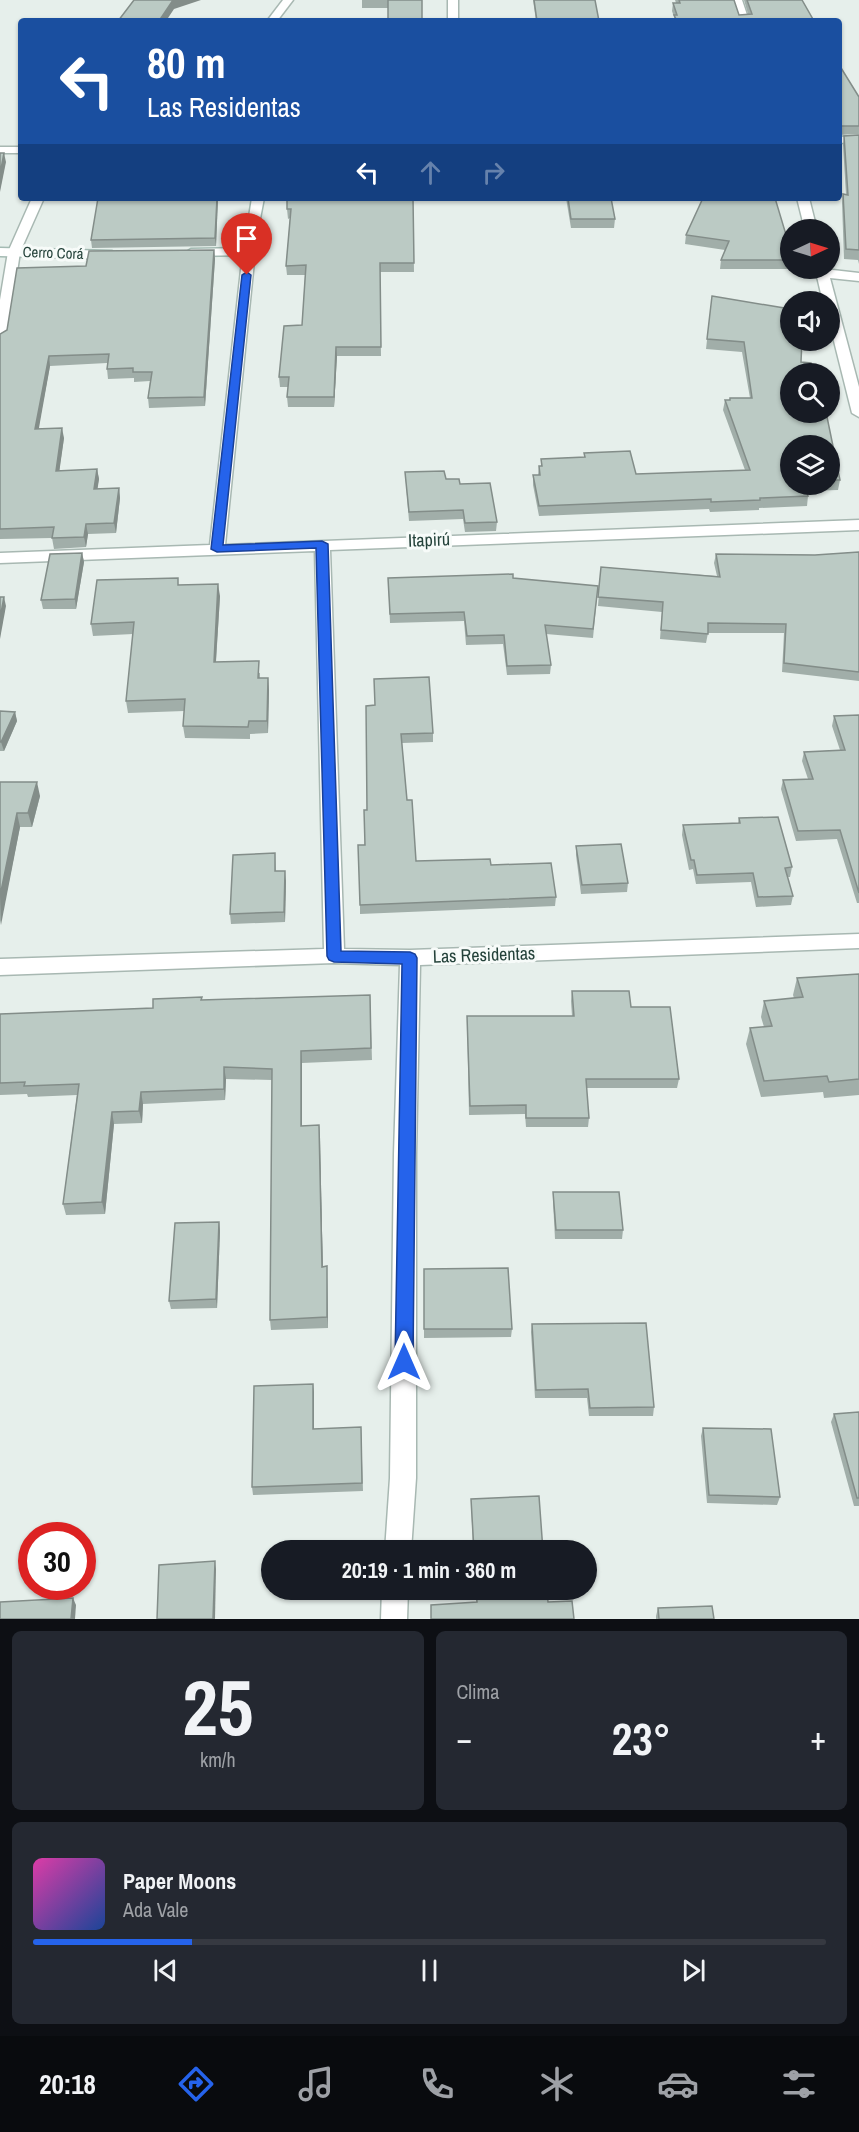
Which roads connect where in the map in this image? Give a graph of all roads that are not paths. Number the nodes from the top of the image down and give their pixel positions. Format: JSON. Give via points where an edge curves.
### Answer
{"nodes":[{"id":1,"x":288,"y":0,"type":"edge"},
{"id":2,"x":453,"y":0,"type":"edge"},
{"id":3,"x":737,"y":0,"type":"edge"},
{"id":4,"x":274,"y":18,"type":"edge"},
{"id":5,"x":453,"y":18,"type":"edge"},
{"id":6,"x":743,"y":18,"type":"edge"},
{"id":7,"x":859,"y":139,"type":"edge"},
{"id":8,"x":842,"y":140,"type":"edge"},
{"id":9,"x":0,"y":150,"type":"edge"},
{"id":10,"x":18,"y":150,"type":"edge"},
{"id":11,"x":37,"y":201,"type":"edge"},
{"id":12,"x":258,"y":201,"type":"edge"},
{"id":13,"x":804,"y":201,"type":"edge"},
{"id":14,"x":808,"y":219,"type":"edge"},
{"id":15,"x":0,"y":252,"type":"edge"},
{"id":16,"x":14,"y":252,"type":"junction"},
{"id":17,"x":249,"y":252,"type":"junction"},
{"id":18,"x":180,"y":253,"type":"edge"},
{"id":19,"x":122,"y":254,"type":"edge"},
{"id":20,"x":840,"y":274,"type":"edge"},
{"id":21,"x":859,"y":277,"type":"edge"},
{"id":22,"x":824,"y":279,"type":"edge"},
{"id":23,"x":0,"y":339,"type":"edge"},
{"id":24,"x":859,"y":413,"type":"edge"},
{"id":25,"x":859,"y":525,"type":"edge"},
{"id":26,"x":322,"y":544,"type":"junction"},
{"id":27,"x":217,"y":549,"type":"junction"},
{"id":28,"x":0,"y":558,"type":"edge"},
{"id":29,"x":859,"y":941,"type":"edge"},
{"id":30,"x":334,"y":956,"type":"junction"},
{"id":31,"x":410,"y":958,"type":"junction"},
{"id":32,"x":0,"y":967,"type":"edge"},
{"id":33,"x":399,"y":1540,"type":"edge"},
{"id":34,"x":394,"y":1600,"type":"edge"},
{"id":35,"x":393,"y":1619,"type":"edge"}],
"edges":[{"from":1,"to":4,"type":"street"},
{"from":2,"to":5,"type":"street"},
{"from":3,"to":6,"type":"street"},
{"from":7,"to":8,"type":"street"},
{"from":9,"to":10,"type":"street"},
{"from":11,"to":16,"type":"street"},
{"from":12,"to":17,"type":"street"},
{"from":13,"to":14,"type":"street"},
{"from":15,"to":16,"type":"street","name":"Cerro Corá"},
{"from":16,"to":19,"type":"street","name":"Cerro Corá"},
{"from":16,"to":23,"type":"street"},
{"from":17,"to":18,"type":"street"},
{"from":17,"to":27,"type":"street"},
{"from":20,"to":21,"type":"street"},
{"from":22,"to":24,"type":"street"},
{"from":25,"to":26,"type":"street","name":"Itapirú"},
{"from":26,"to":27,"type":"street","name":"Itapirú"},
{"from":26,"to":30,"type":"street"},
{"from":27,"to":28,"type":"street","name":"Itapirú"},
{"from":29,"to":31,"type":"street","name":"Las Residentas"},
{"from":30,"to":31,"type":"street","name":"Las Residentas"},
{"from":30,"to":32,"type":"street","name":"Las Residentas"},
{"from":31,"to":33,"type":"street","via":[[403,1478]]},
{"from":34,"to":35,"type":"street"}]}
